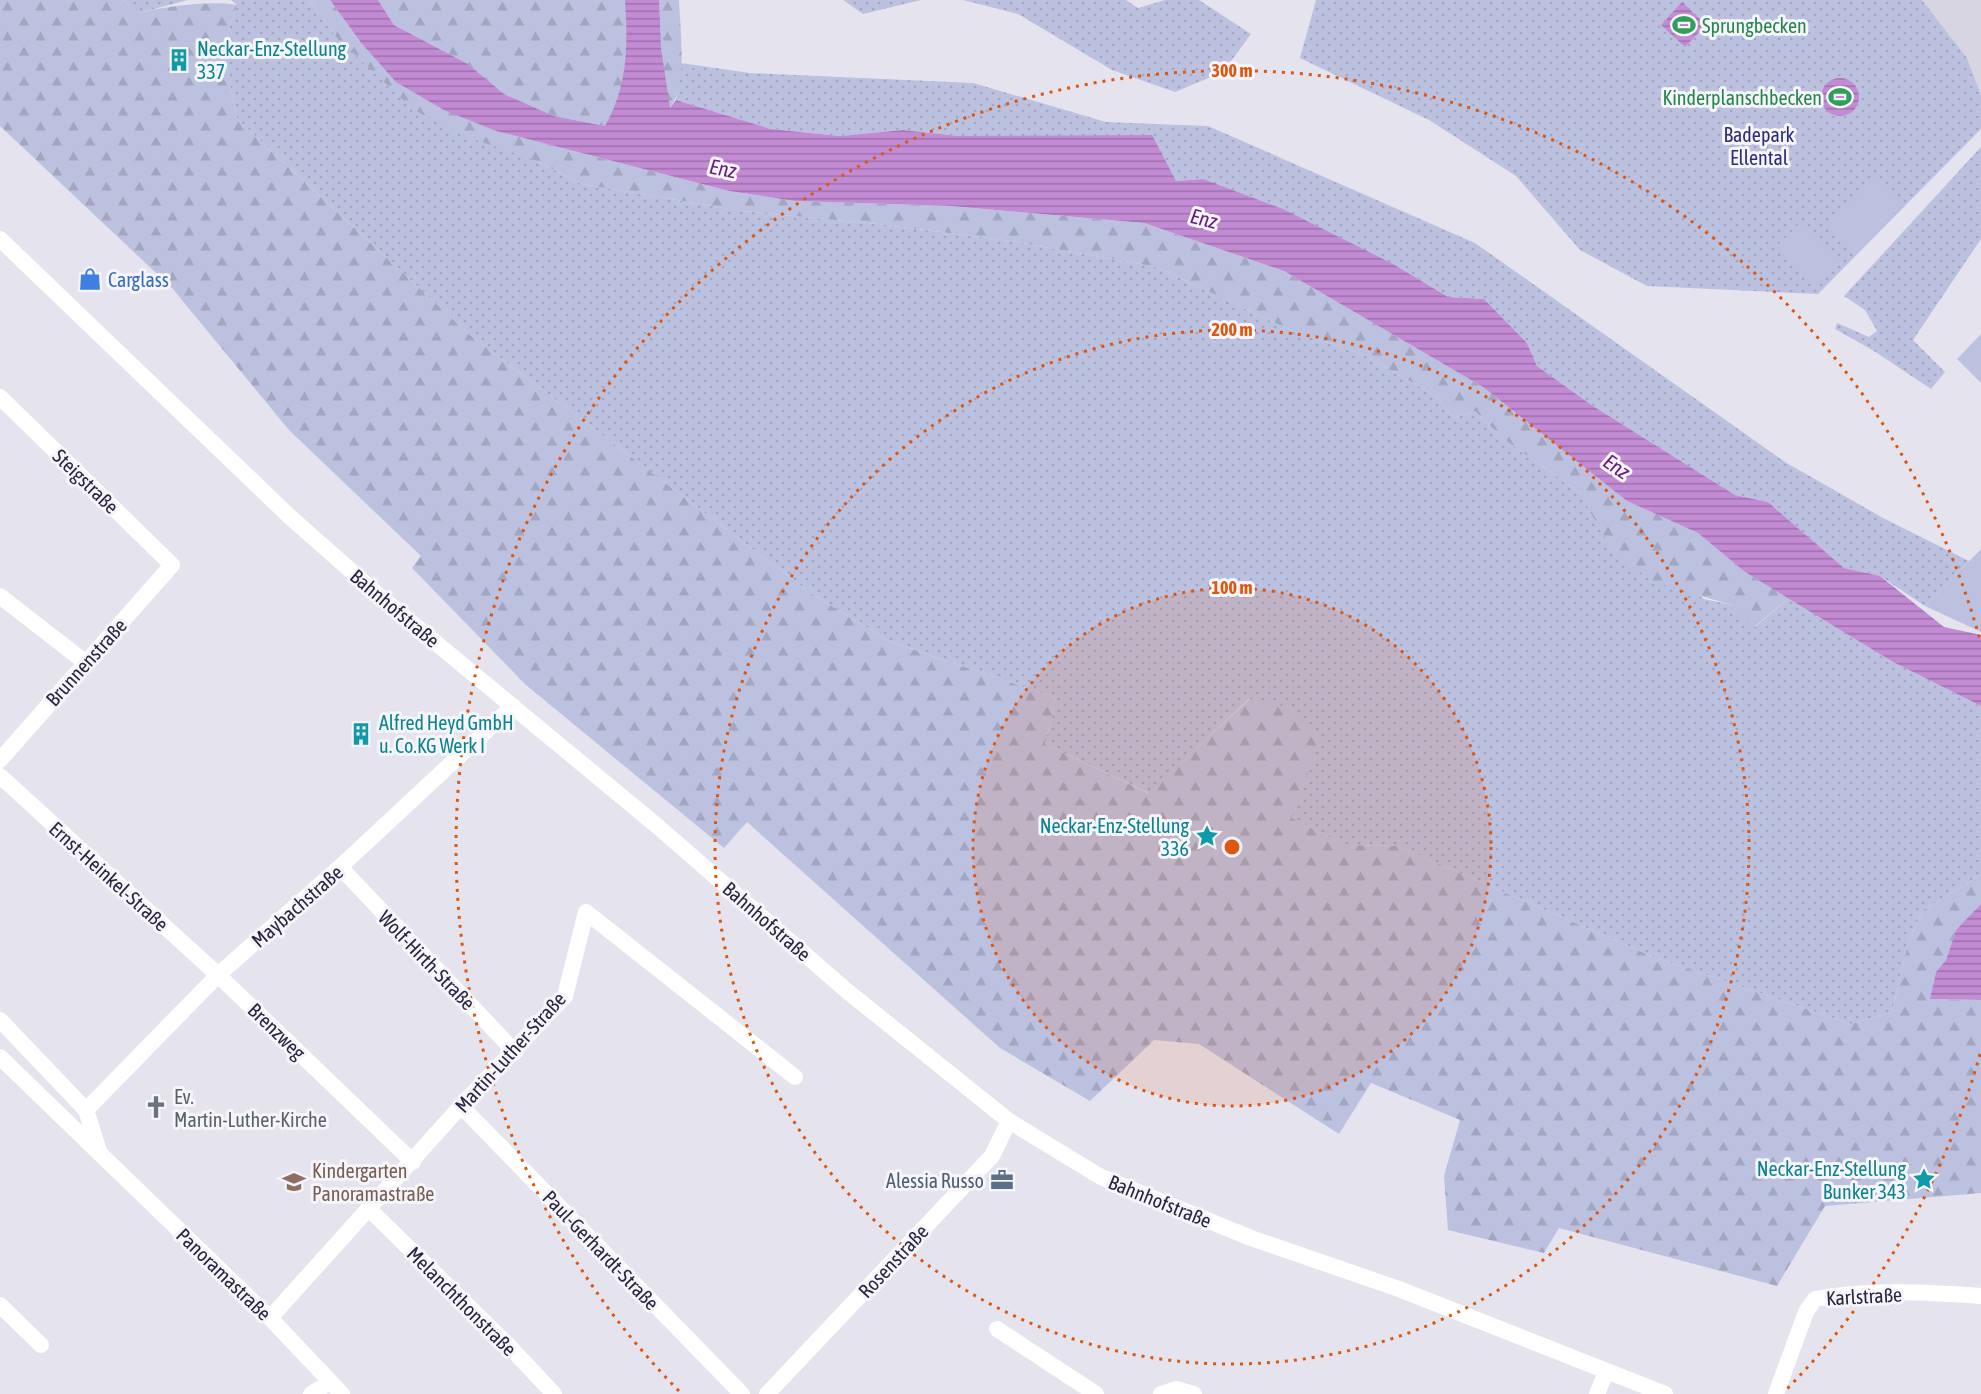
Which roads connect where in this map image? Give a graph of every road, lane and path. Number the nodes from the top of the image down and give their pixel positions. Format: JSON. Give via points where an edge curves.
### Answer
{"nodes":[{"id":1,"x":0,"y":239,"type":"edge"},
{"id":2,"x":0,"y":397,"type":"edge"},
{"id":3,"x":172,"y":565,"type":"joint"},
{"id":4,"x":0,"y":596,"type":"edge"},
{"id":5,"x":86,"y":663,"type":"junction"},
{"id":6,"x":513,"y":706,"type":"junction"},
{"id":7,"x":0,"y":760,"type":"edge"},
{"id":8,"x":0,"y":776,"type":"edge"},
{"id":9,"x":340,"y":867,"type":"junction"},
{"id":10,"x":218,"y":975,"type":"junction"},
{"id":11,"x":1,"y":1025,"type":"edge"},
{"id":12,"x":515,"y":1052,"type":"junction"},
{"id":13,"x":0,"y":1057,"type":"edge"},
{"id":14,"x":795,"y":1077,"type":"dead end"},
{"id":15,"x":461,"y":1106,"type":"junction"},
{"id":16,"x":86,"y":1110,"type":"junction"},
{"id":17,"x":1009,"y":1121,"type":"junction"},
{"id":18,"x":102,"y":1157,"type":"junction"},
{"id":19,"x":413,"y":1162,"type":"junction"},
{"id":20,"x":369,"y":1209,"type":"junction"},
{"id":21,"x":1981,"y":1296,"type":"edge"},
{"id":22,"x":0,"y":1305,"type":"edge"},
{"id":23,"x":270,"y":1318,"type":"junction"},
{"id":24,"x":997,"y":1329,"type":"dead end"},
{"id":25,"x":41,"y":1345,"type":"dead end"},
{"id":26,"x":1606,"y":1372,"type":"junction"},
{"id":27,"x":330,"y":1382,"type":"junction"},
{"id":28,"x":311,"y":1394,"type":"edge"},
{"id":29,"x":342,"y":1394,"type":"edge"},
{"id":30,"x":554,"y":1394,"type":"edge"},
{"id":31,"x":742,"y":1394,"type":"edge"},
{"id":32,"x":767,"y":1394,"type":"edge"},
{"id":33,"x":1096,"y":1394,"type":"edge"},
{"id":34,"x":1161,"y":1394,"type":"edge"},
{"id":35,"x":1194,"y":1394,"type":"edge"},
{"id":36,"x":1596,"y":1394,"type":"edge"},
{"id":37,"x":1665,"y":1394,"type":"edge"},
{"id":38,"x":1776,"y":1394,"type":"edge"}],
"edges":[{"from":1,"to":6,"type":"street","name":"Bahnhofstraße","via":[[289,516]]},
{"from":2,"to":3,"type":"street","name":"Steigstraße"},
{"from":3,"to":5,"type":"street","name":"Brunnenstraße"},
{"from":4,"to":5,"type":"street"},
{"from":5,"to":7,"type":"street","name":"Brunnenstraße"},
{"from":6,"to":9,"type":"street","name":"Maybachstraße"},
{"from":6,"to":17,"type":"street","name":"Bahnhofstraße","via":[[846,991]]},
{"from":8,"to":10,"type":"street","name":"Ernst-Heinkel-Straße"},
{"from":9,"to":10,"type":"street","name":"Maybachstraße"},
{"from":9,"to":12,"type":"street","name":"Wolf-Hirth-Straße"},
{"from":10,"to":16,"type":"street","name":"Maybachstraße"},
{"from":10,"to":19,"type":"street","name":"Brenzweg"},
{"from":11,"to":16,"type":"street","name":"Panoramastraße"},
{"from":12,"to":14,"type":"street","name":"Martin-Luther-Straße","via":[[565,996],[586,912]]},
{"from":12,"to":15,"type":"street","name":"Martin-Luther-Straße"},
{"from":13,"to":18,"type":"street","name":"Panoramastraße"},
{"from":15,"to":19,"type":"street","name":"Martin-Luther-Straße"},
{"from":15,"to":31,"type":"street","name":"Paul-Gerhardt-Straße"},
{"from":16,"to":18,"type":"street","name":"Panoramastraße"},
{"from":17,"to":26,"type":"street","name":"Bahnhofstraße","via":[[1101,1177]]},
{"from":17,"to":32,"type":"street","name":"Rosenstraße","via":[[992,1156]]},
{"from":18,"to":23,"type":"street","name":"Panoramastraße"},
{"from":19,"to":20,"type":"street","name":"Martin-Luther-Straße"},
{"from":20,"to":23,"type":"street","name":"Martin-Luther-Straße"},
{"from":20,"to":30,"type":"street","name":"Melanchthonstraße"},
{"from":21,"to":38,"type":"street","name":"Karlstraße","via":[[1882,1293],[1815,1299],[1806,1312]]},
{"from":22,"to":25,"type":"street"},
{"from":23,"to":27,"type":"street","name":"Panoramastraße"},
{"from":24,"to":33,"type":"street"},
{"from":26,"to":36,"type":"street"},
{"from":26,"to":37,"type":"street","name":"Bahnhofstraße"},
{"from":27,"to":28,"type":"street"},
{"from":27,"to":29,"type":"street","name":"Panoramastraße"},
{"from":34,"to":35,"type":"street","via":[[1176,1389]]}]}
